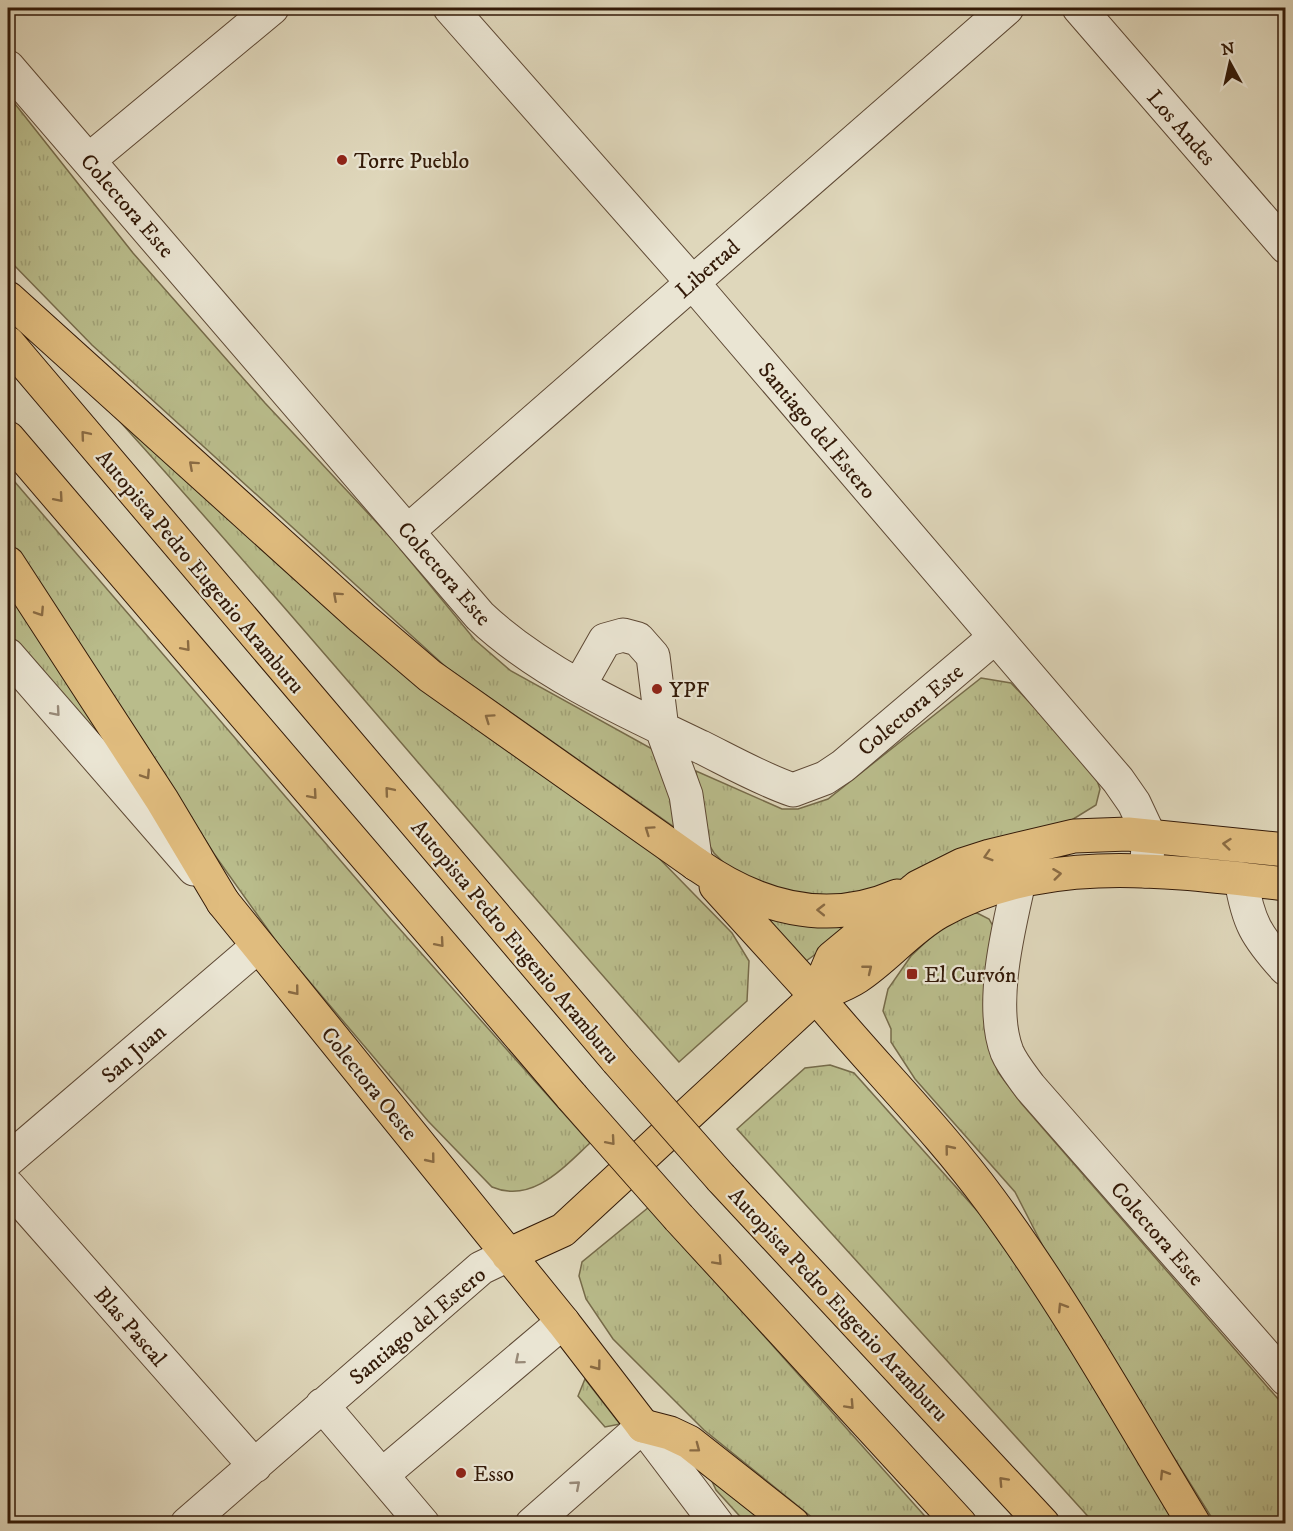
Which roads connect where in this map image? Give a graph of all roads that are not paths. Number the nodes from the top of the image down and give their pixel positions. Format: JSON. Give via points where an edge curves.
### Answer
{"nodes":[{"id":1,"x":272,"y":8,"type":"edge"},
{"id":2,"x":450,"y":8,"type":"edge"},
{"id":3,"x":1007,"y":8,"type":"edge"},
{"id":4,"x":1079,"y":8,"type":"edge"},
{"id":5,"x":8,"y":67,"type":"edge"},
{"id":6,"x":89,"y":160,"type":"junction"},
{"id":7,"x":1286,"y":247,"type":"edge"},
{"id":8,"x":691,"y":281,"type":"junction"},
{"id":9,"x":8,"y":298,"type":"edge"},
{"id":10,"x":8,"y":343,"type":"edge"},
{"id":11,"x":8,"y":438,"type":"edge"},
{"id":12,"x":408,"y":531,"type":"junction"},
{"id":13,"x":8,"y":563,"type":"edge"},
{"id":14,"x":995,"y":637,"type":"junction"},
{"id":15,"x":11,"y":667,"type":"edge"},
{"id":16,"x":580,"y":684,"type":"junction"},
{"id":17,"x":662,"y":729,"type":"junction"},
{"id":18,"x":1149,"y":835,"type":"junction"},
{"id":19,"x":1028,"y":845,"type":"junction"},
{"id":20,"x":1286,"y":850,"type":"edge"},
{"id":21,"x":696,"y":864,"type":"junction"},
{"id":22,"x":1146,"y":871,"type":"junction"},
{"id":23,"x":1020,"y":879,"type":"junction"},
{"id":24,"x":1241,"y":879,"type":"junction"},
{"id":25,"x":1286,"y":884,"type":"edge"},
{"id":26,"x":918,"y":887,"type":"junction"},
{"id":27,"x":224,"y":902,"type":"junction"},
{"id":28,"x":258,"y":946,"type":"junction"},
{"id":29,"x":1286,"y":969,"type":"edge"},
{"id":30,"x":816,"y":996,"type":"junction"},
{"id":31,"x":8,"y":1160,"type":"edge"},
{"id":32,"x":8,"y":1186,"type":"edge"},
{"id":33,"x":508,"y":1255,"type":"junction"},
{"id":34,"x":563,"y":1322,"type":"junction"},
{"id":35,"x":1286,"y":1379,"type":"edge"},
{"id":36,"x":322,"y":1405,"type":"junction"},
{"id":37,"x":643,"y":1426,"type":"junction"},
{"id":38,"x":255,"y":1466,"type":"junction"},
{"id":39,"x":382,"y":1475,"type":"junction"},
{"id":40,"x":187,"y":1524,"type":"edge"},
{"id":41,"x":423,"y":1524,"type":"edge"},
{"id":42,"x":532,"y":1524,"type":"edge"},
{"id":43,"x":717,"y":1524,"type":"edge"},
{"id":44,"x":793,"y":1524,"type":"edge"},
{"id":45,"x":960,"y":1524,"type":"edge"},
{"id":46,"x":1043,"y":1524,"type":"edge"},
{"id":47,"x":1194,"y":1524,"type":"edge"}],
"edges":[{"from":1,"to":6,"type":"street"},
{"from":2,"to":8,"type":"street","name":"Santiago del Estero"},
{"from":3,"to":8,"type":"street","name":"Libertad"},
{"from":4,"to":7,"type":"street","name":"Los Andes"},
{"from":5,"to":6,"type":"street","name":"Colectora Este"},
{"from":6,"to":12,"type":"street","name":"Colectora Este"},
{"from":8,"to":12,"type":"street","name":"Libertad"},
{"from":8,"to":14,"type":"street","name":"Santiago del Estero"},
{"from":21,"to":9,"type":"main road","one_way":true,"via":[[430,676]]},
{"from":46,"to":10,"type":"main road","name":"Autopista Pedro Eugenio Aramburu","one_way":true,"bridge":true,"via":[[721,1178],[617,1060]]},
{"from":11,"to":45,"type":"main road","one_way":true,"bridge":true,"via":[[572,1097]]},
{"from":12,"to":16,"type":"street","name":"Colectora Este","via":[[480,616],[505,639]]},
{"from":13,"to":27,"type":"main road","one_way":true},
{"from":14,"to":17,"type":"street","name":"Colectora Este","via":[[843,766],[825,778],[793,790]]},
{"from":14,"to":18,"type":"street","name":"Santiago del Estero","via":[[1118,780]]},
{"from":15,"to":27,"type":"street","name":"Colectora Oeste","one_way":true},
{"from":16,"to":17,"type":"street","name":"Colectora Este"},
{"from":16,"to":17,"type":"street","via":[[605,640],[623,635],[638,639],[653,656]]},
{"from":17,"to":21,"type":"street","via":[[686,795]]},
{"from":18,"to":19,"type":"main road","via":[[1074,836]]},
{"from":20,"to":18,"type":"main road","one_way":true},
{"from":18,"to":22,"type":"street","name":"Santiago del Estero"},
{"from":19,"to":23,"type":"street","name":"Colectora Este"},
{"from":19,"to":26,"type":"main road","one_way":true,"via":[[962,865]]},
{"from":26,"to":21,"type":"main road","one_way":true,"via":[[865,906],[820,911],[787,908],[724,884]]},
{"from":21,"to":30,"type":"main road"},
{"from":23,"to":22,"type":"main road","one_way":true,"via":[[1082,871]]},
{"from":22,"to":24,"type":"main road"},
{"from":30,"to":23,"type":"main road","one_way":true,"via":[[856,978],[937,913],[976,893]]},
{"from":23,"to":35,"type":"street","name":"Colectora Este","via":[[999,1000],[1008,1053],[1030,1087]]},
{"from":24,"to":25,"type":"main road"},
{"from":24,"to":29,"type":"street","via":[[1247,915],[1263,944]]},
{"from":26,"to":30,"type":"main road","via":[[832,958]]},
{"from":27,"to":28,"type":"main road","name":"Colectora Oeste"},
{"from":28,"to":31,"type":"street","name":"San Juan"},
{"from":28,"to":33,"type":"main road","name":"Colectora Oeste","one_way":true},
{"from":30,"to":33,"type":"main road","name":"Santiago del Estero","via":[[563,1230]]},
{"from":47,"to":30,"type":"main road","one_way":true,"via":[[1044,1278],[990,1200]]},
{"from":32,"to":38,"type":"street","name":"Blas Pascal"},
{"from":33,"to":34,"type":"main road","name":"Colectora Oeste"},
{"from":33,"to":36,"type":"street","name":"Santiago del Estero","via":[[481,1268]]},
{"from":34,"to":37,"type":"main road","name":"Colectora Oeste","one_way":true},
{"from":34,"to":39,"type":"street","one_way":true},
{"from":36,"to":38,"type":"street","name":"Santiago del Estero"},
{"from":36,"to":39,"type":"street"},
{"from":42,"to":37,"type":"street","one_way":true},
{"from":37,"to":43,"type":"street","name":"Colectora Oeste"},
{"from":37,"to":44,"type":"main road","one_way":true,"via":[[689,1442]]},
{"from":38,"to":40,"type":"street","name":"Santiago del Estero"},
{"from":39,"to":41,"type":"street"}]}
